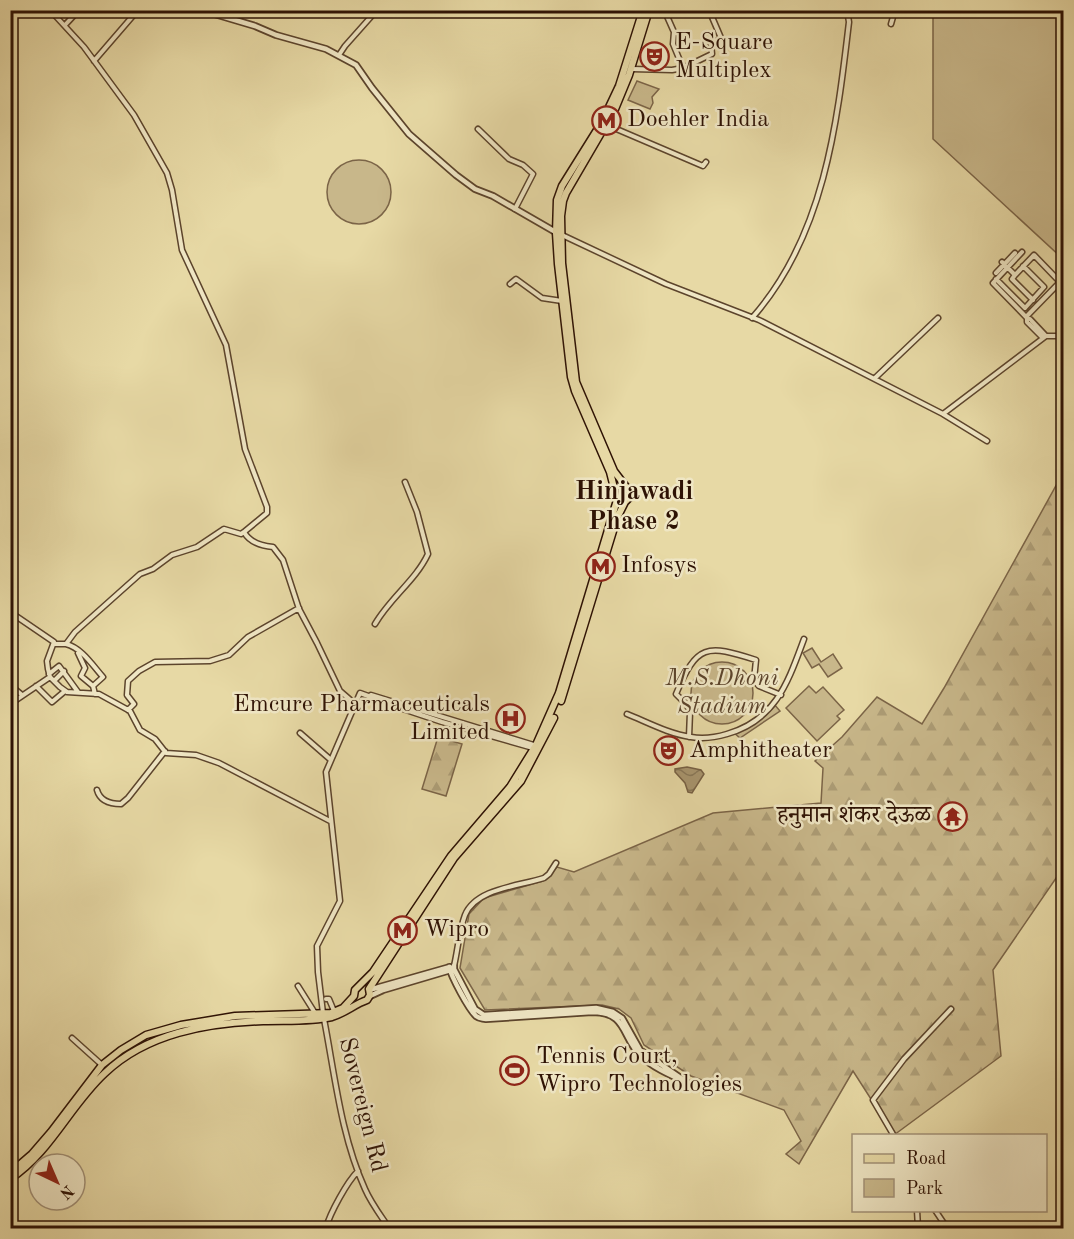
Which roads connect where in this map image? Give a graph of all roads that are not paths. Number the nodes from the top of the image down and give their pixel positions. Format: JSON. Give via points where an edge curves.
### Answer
{"nodes":[{"id":1,"x":50,"y":10,"type":"edge"},
{"id":2,"x":79,"y":10,"type":"edge"},
{"id":3,"x":138,"y":10,"type":"edge"},
{"id":4,"x":201,"y":10,"type":"edge"},
{"id":5,"x":376,"y":10,"type":"edge"},
{"id":6,"x":643,"y":10,"type":"edge"},
{"id":7,"x":649,"y":10,"type":"edge"},
{"id":8,"x":668,"y":10,"type":"edge"},
{"id":9,"x":709,"y":10,"type":"edge"},
{"id":10,"x":847,"y":10,"type":"edge"},
{"id":11,"x":895,"y":10,"type":"edge"},
{"id":12,"x":891,"y":24,"type":"dead end"},
{"id":13,"x":65,"y":25,"type":"junction"},
{"id":14,"x":339,"y":55,"type":"junction"},
{"id":15,"x":94,"y":61,"type":"junction"},
{"id":16,"x":683,"y":68,"type":"junction"},
{"id":17,"x":631,"y":69,"type":"junction"},
{"id":18,"x":604,"y":123,"type":"junction"},
{"id":19,"x":478,"y":129,"type":"dead end"},
{"id":20,"x":706,"y":162,"type":"dead end"},
{"id":21,"x":515,"y":209,"type":"junction"},
{"id":22,"x":559,"y":234,"type":"junction"},
{"id":23,"x":1022,"y":252,"type":"dead end"},
{"id":24,"x":1004,"y":265,"type":"junction"},
{"id":25,"x":1023,"y":266,"type":"junction"},
{"id":26,"x":996,"y":273,"type":"dead end"},
{"id":27,"x":1015,"y":275,"type":"junction"},
{"id":28,"x":510,"y":284,"type":"dead end"},
{"id":29,"x":1042,"y":290,"type":"junction"},
{"id":30,"x":1008,"y":295,"type":"junction"},
{"id":31,"x":1048,"y":296,"type":"junction"},
{"id":32,"x":1033,"y":300,"type":"junction"},
{"id":33,"x":562,"y":301,"type":"junction"},
{"id":34,"x":752,"y":318,"type":"junction"},
{"id":35,"x":938,"y":318,"type":"dead end"},
{"id":36,"x":1027,"y":318,"type":"junction"},
{"id":37,"x":1064,"y":336,"type":"edge"},
{"id":38,"x":1044,"y":337,"type":"junction"},
{"id":39,"x":572,"y":373,"type":"junction"},
{"id":40,"x":875,"y":378,"type":"junction"},
{"id":41,"x":943,"y":414,"type":"junction"},
{"id":42,"x":987,"y":441,"type":"dead end"},
{"id":43,"x":405,"y":482,"type":"dead end"},
{"id":44,"x":626,"y":488,"type":"junction"},
{"id":45,"x":619,"y":498,"type":"junction"},
{"id":46,"x":244,"y":532,"type":"junction"},
{"id":47,"x":299,"y":608,"type":"junction"},
{"id":48,"x":10,"y":612,"type":"edge"},
{"id":49,"x":375,"y":624,"type":"dead end"},
{"id":50,"x":804,"y":639,"type":"dead end"},
{"id":51,"x":54,"y":644,"type":"junction"},
{"id":52,"x":66,"y":644,"type":"junction"},
{"id":53,"x":78,"y":651,"type":"junction"},
{"id":54,"x":64,"y":671,"type":"junction"},
{"id":55,"x":51,"y":677,"type":"junction"},
{"id":56,"x":10,"y":685,"type":"edge"},
{"id":57,"x":36,"y":686,"type":"junction"},
{"id":58,"x":93,"y":686,"type":"junction"},
{"id":59,"x":65,"y":691,"type":"junction"},
{"id":60,"x":78,"y":692,"type":"junction"},
{"id":61,"x":95,"y":694,"type":"junction"},
{"id":62,"x":22,"y":695,"type":"junction"},
{"id":63,"x":781,"y":696,"type":"junction"},
{"id":64,"x":11,"y":703,"type":"edge"},
{"id":65,"x":355,"y":704,"type":"junction"},
{"id":66,"x":128,"y":710,"type":"junction"},
{"id":67,"x":627,"y":714,"type":"dead end"},
{"id":68,"x":300,"y":733,"type":"dead end"},
{"id":69,"x":689,"y":737,"type":"junction"},
{"id":70,"x":537,"y":748,"type":"junction"},
{"id":71,"x":165,"y":750,"type":"junction"},
{"id":72,"x":331,"y":760,"type":"junction"},
{"id":73,"x":97,"y":790,"type":"dead end"},
{"id":74,"x":330,"y":821,"type":"junction"},
{"id":75,"x":556,"y":863,"type":"dead end"},
{"id":76,"x":452,"y":968,"type":"junction"},
{"id":77,"x":378,"y":975,"type":"junction"},
{"id":78,"x":298,"y":986,"type":"dead end"},
{"id":79,"x":360,"y":986,"type":"junction"},
{"id":80,"x":385,"y":986,"type":"junction"},
{"id":81,"x":369,"y":992,"type":"junction"},
{"id":82,"x":326,"y":999,"type":"dead end"},
{"id":83,"x":357,"y":999,"type":"junction"},
{"id":84,"x":951,"y":1009,"type":"dead end"},
{"id":85,"x":334,"y":1012,"type":"junction"},
{"id":86,"x":315,"y":1014,"type":"junction"},
{"id":87,"x":324,"y":1016,"type":"junction"},
{"id":88,"x":72,"y":1038,"type":"dead end"},
{"id":89,"x":102,"y":1065,"type":"junction"},
{"id":90,"x":689,"y":1084,"type":"dead end"},
{"id":91,"x":893,"y":1134,"type":"edge"},
{"id":92,"x":358,"y":1171,"type":"junction"},
{"id":93,"x":10,"y":1173,"type":"edge"},
{"id":94,"x":10,"y":1179,"type":"edge"},
{"id":95,"x":916,"y":1212,"type":"edge"},
{"id":96,"x":936,"y":1212,"type":"edge"},
{"id":97,"x":326,"y":1228,"type":"edge"},
{"id":98,"x":389,"y":1228,"type":"edge"},
{"id":99,"x":918,"y":1228,"type":"edge"},
{"id":100,"x":947,"y":1228,"type":"edge"}],
"edges":[{"from":1,"to":13,"type":"street"},
{"from":2,"to":13,"type":"street"},
{"from":3,"to":15,"type":"street"},
{"from":4,"to":14,"type":"street"},
{"from":5,"to":14,"type":"street"},
{"from":6,"to":18,"type":"main road"},
{"from":7,"to":17,"type":"main road"},
{"from":8,"to":16,"type":"street","via":[[674,46]]},
{"from":9,"to":16,"type":"street","via":[[721,38],[711,45],[712,54]]},
{"from":10,"to":34,"type":"street","via":[[840,102],[818,195],[794,258]]},
{"from":11,"to":12,"type":"street"},
{"from":13,"to":15,"type":"street"},
{"from":14,"to":21,"type":"street","via":[[356,65],[422,147],[475,189]]},
{"from":15,"to":46,"type":"street","via":[[134,115],[167,173],[183,250],[226,345],[244,449],[267,507],[267,513]]},
{"from":16,"to":17,"type":"street"},
{"from":17,"to":18,"type":"main road"},
{"from":18,"to":20,"type":"street","via":[[703,166]]},
{"from":18,"to":22,"type":"main road","via":[[559,193]]},
{"from":19,"to":21,"type":"street","via":[[509,159],[533,174]]},
{"from":21,"to":22,"type":"street"},
{"from":22,"to":33,"type":"main road"},
{"from":22,"to":34,"type":"street","via":[[666,284]]},
{"from":22,"to":39,"type":"main road"},
{"from":23,"to":24,"type":"street"},
{"from":24,"to":26,"type":"street"},
{"from":24,"to":27,"type":"street"},
{"from":24,"to":30,"type":"street","via":[[993,283]]},
{"from":25,"to":27,"type":"street"},
{"from":25,"to":29,"type":"street","via":[[1044,286]]},
{"from":25,"to":31,"type":"street","via":[[1034,255],[1060,281]]},
{"from":27,"to":32,"type":"street","via":[[1012,279]]},
{"from":28,"to":33,"type":"street","via":[[516,279],[542,298]]},
{"from":29,"to":31,"type":"street"},
{"from":29,"to":32,"type":"street"},
{"from":30,"to":32,"type":"street","via":[[1024,308]]},
{"from":30,"to":36,"type":"street"},
{"from":31,"to":36,"type":"street"},
{"from":33,"to":39,"type":"main road"},
{"from":34,"to":40,"type":"street"},
{"from":35,"to":40,"type":"street"},
{"from":36,"to":38,"type":"street"},
{"from":37,"to":38,"type":"street"},
{"from":38,"to":41,"type":"street"},
{"from":39,"to":44,"type":"main road","via":[[614,471]]},
{"from":39,"to":45,"type":"main road","via":[[575,391]]},
{"from":40,"to":41,"type":"street"},
{"from":41,"to":42,"type":"street"},
{"from":43,"to":49,"type":"street","via":[[428,554]]},
{"from":44,"to":45,"type":"main road","via":[[620,488]]},
{"from":44,"to":45,"type":"main road","via":[[629,499]]},
{"from":45,"to":70,"type":"main road","via":[[559,693]]},
{"from":46,"to":47,"type":"street","via":[[261,546],[273,547],[283,560]]},
{"from":46,"to":52,"type":"street","via":[[237,534],[224,529],[197,547],[172,555],[140,574]]},
{"from":47,"to":65,"type":"street","via":[[340,692]]},
{"from":47,"to":66,"type":"street","via":[[248,637],[221,658],[149,665],[128,681],[127,695],[134,704]]},
{"from":48,"to":51,"type":"street"},
{"from":50,"to":63,"type":"street"},
{"from":51,"to":52,"type":"street"},
{"from":51,"to":55,"type":"street","via":[[47,661]]},
{"from":52,"to":53,"type":"street"},
{"from":53,"to":58,"type":"street","via":[[85,668],[81,676]]},
{"from":53,"to":58,"type":"street","via":[[103,677]]},
{"from":54,"to":55,"type":"street"},
{"from":54,"to":55,"type":"street","via":[[59,666]]},
{"from":54,"to":60,"type":"street"},
{"from":55,"to":57,"type":"street"},
{"from":55,"to":59,"type":"street"},
{"from":56,"to":62,"type":"street"},
{"from":57,"to":59,"type":"street","via":[[52,702]]},
{"from":57,"to":62,"type":"street"},
{"from":58,"to":61,"type":"street"},
{"from":59,"to":60,"type":"street"},
{"from":60,"to":61,"type":"street"},
{"from":61,"to":66,"type":"street"},
{"from":62,"to":64,"type":"street"},
{"from":63,"to":69,"type":"street","via":[[758,720],[739,731]]},
{"from":63,"to":69,"type":"street","via":[[754,680],[756,660],[715,649],[704,653],[693,659],[676,694],[690,712]]},
{"from":65,"to":70,"type":"street","via":[[360,693]]},
{"from":65,"to":72,"type":"street","name":"Sovereign Rd"},
{"from":66,"to":71,"type":"street","via":[[140,730]]},
{"from":67,"to":69,"type":"street"},
{"from":68,"to":72,"type":"street"},
{"from":70,"to":77,"type":"main road","via":[[514,790],[454,858]]},
{"from":70,"to":79,"type":"main road","via":[[510,787],[453,853]]},
{"from":71,"to":73,"type":"street","via":[[121,804],[106,801],[98,796]]},
{"from":71,"to":74,"type":"street","via":[[219,763]]},
{"from":72,"to":74,"type":"street","name":"Sovereign Rd","via":[[326,772]]},
{"from":74,"to":87,"type":"street","name":"Sovereign Rd","via":[[340,901],[317,946]]},
{"from":75,"to":76,"type":"street","via":[[544,878],[493,893],[470,907]]},
{"from":76,"to":80,"type":"street"},
{"from":76,"to":81,"type":"street"},
{"from":76,"to":90,"type":"street","via":[[475,1009],[482,1014],[596,1008],[622,1018],[638,1047]]},
{"from":77,"to":80,"type":"street"},
{"from":77,"to":81,"type":"main road"},
{"from":78,"to":86,"type":"street"},
{"from":79,"to":81,"type":"main road"},
{"from":79,"to":83,"type":"main road","via":[[355,990]]},
{"from":80,"to":81,"type":"street"},
{"from":81,"to":83,"type":"main road","via":[[366,1001]]},
{"from":82,"to":85,"type":"street"},
{"from":83,"to":85,"type":"main road"},
{"from":83,"to":87,"type":"main road","via":[[344,1013]]},
{"from":84,"to":91,"type":"street","via":[[904,1059],[873,1100]]},
{"from":85,"to":87,"type":"main road"},
{"from":86,"to":87,"type":"main road"},
{"from":86,"to":89,"type":"main road","via":[[235,1016],[163,1029],[132,1043]]},
{"from":87,"to":92,"type":"street","name":"Sovereign Rd","via":[[338,1103]]},
{"from":87,"to":94,"type":"main road","via":[[217,1026],[175,1034],[139,1047],[99,1079],[44,1149]]},
{"from":88,"to":89,"type":"street"},
{"from":89,"to":93,"type":"main road","via":[[38,1147]]},
{"from":92,"to":97,"type":"street"},
{"from":92,"to":98,"type":"street","name":"Sovereign Rd"},
{"from":95,"to":99,"type":"street"},
{"from":96,"to":100,"type":"street"}]}
